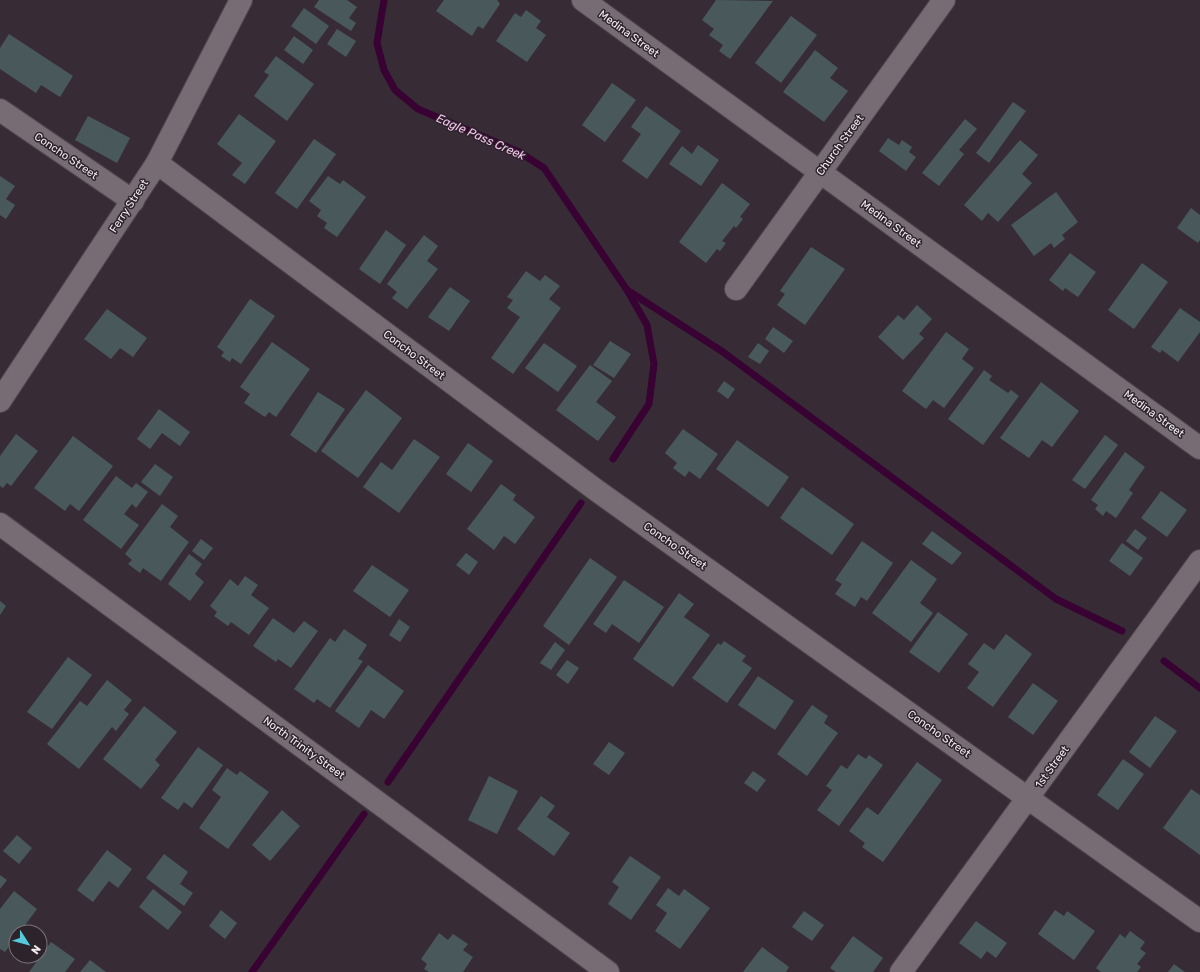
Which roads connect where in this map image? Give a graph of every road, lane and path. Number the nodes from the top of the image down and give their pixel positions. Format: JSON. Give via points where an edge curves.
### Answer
{"nodes":[{"id":1,"x":241,"y":0,"type":"edge"},
{"id":2,"x":583,"y":0,"type":"edge"},
{"id":3,"x":944,"y":0,"type":"edge"},
{"id":4,"x":0,"y":110,"type":"edge"},
{"id":5,"x":157,"y":164,"type":"junction"},
{"id":6,"x":820,"y":173,"type":"junction"},
{"id":7,"x":132,"y":201,"type":"junction"},
{"id":8,"x":736,"y":290,"type":"dead end"},
{"id":9,"x":0,"y":401,"type":"edge"},
{"id":10,"x":1200,"y":448,"type":"edge"},
{"id":11,"x":0,"y":524,"type":"edge"},
{"id":12,"x":1200,"y":561,"type":"edge"},
{"id":13,"x":1029,"y":798,"type":"junction"},
{"id":14,"x":1200,"y":921,"type":"edge"},
{"id":15,"x":608,"y":972,"type":"edge"},
{"id":16,"x":901,"y":972,"type":"edge"}],
"edges":[{"from":1,"to":5,"type":"street","name":"Ferry Street"},
{"from":2,"to":6,"type":"street","name":"Medina Street"},
{"from":3,"to":6,"type":"street","name":"Church Street"},
{"from":4,"to":7,"type":"street","name":"Concho Street"},
{"from":5,"to":7,"type":"street","name":"Ferry Street"},
{"from":5,"to":13,"type":"street","name":"Concho Street","via":[[596,490]]},
{"from":6,"to":8,"type":"street","name":"Church Street"},
{"from":6,"to":10,"type":"street","name":"Medina Street"},
{"from":7,"to":9,"type":"street","name":"Ferry Street"},
{"from":11,"to":15,"type":"street","name":"North Trinity Street"},
{"from":12,"to":13,"type":"street","name":"1st Street"},
{"from":13,"to":14,"type":"street","name":"Concho Street"},
{"from":13,"to":16,"type":"street","name":"1st Street"}]}
